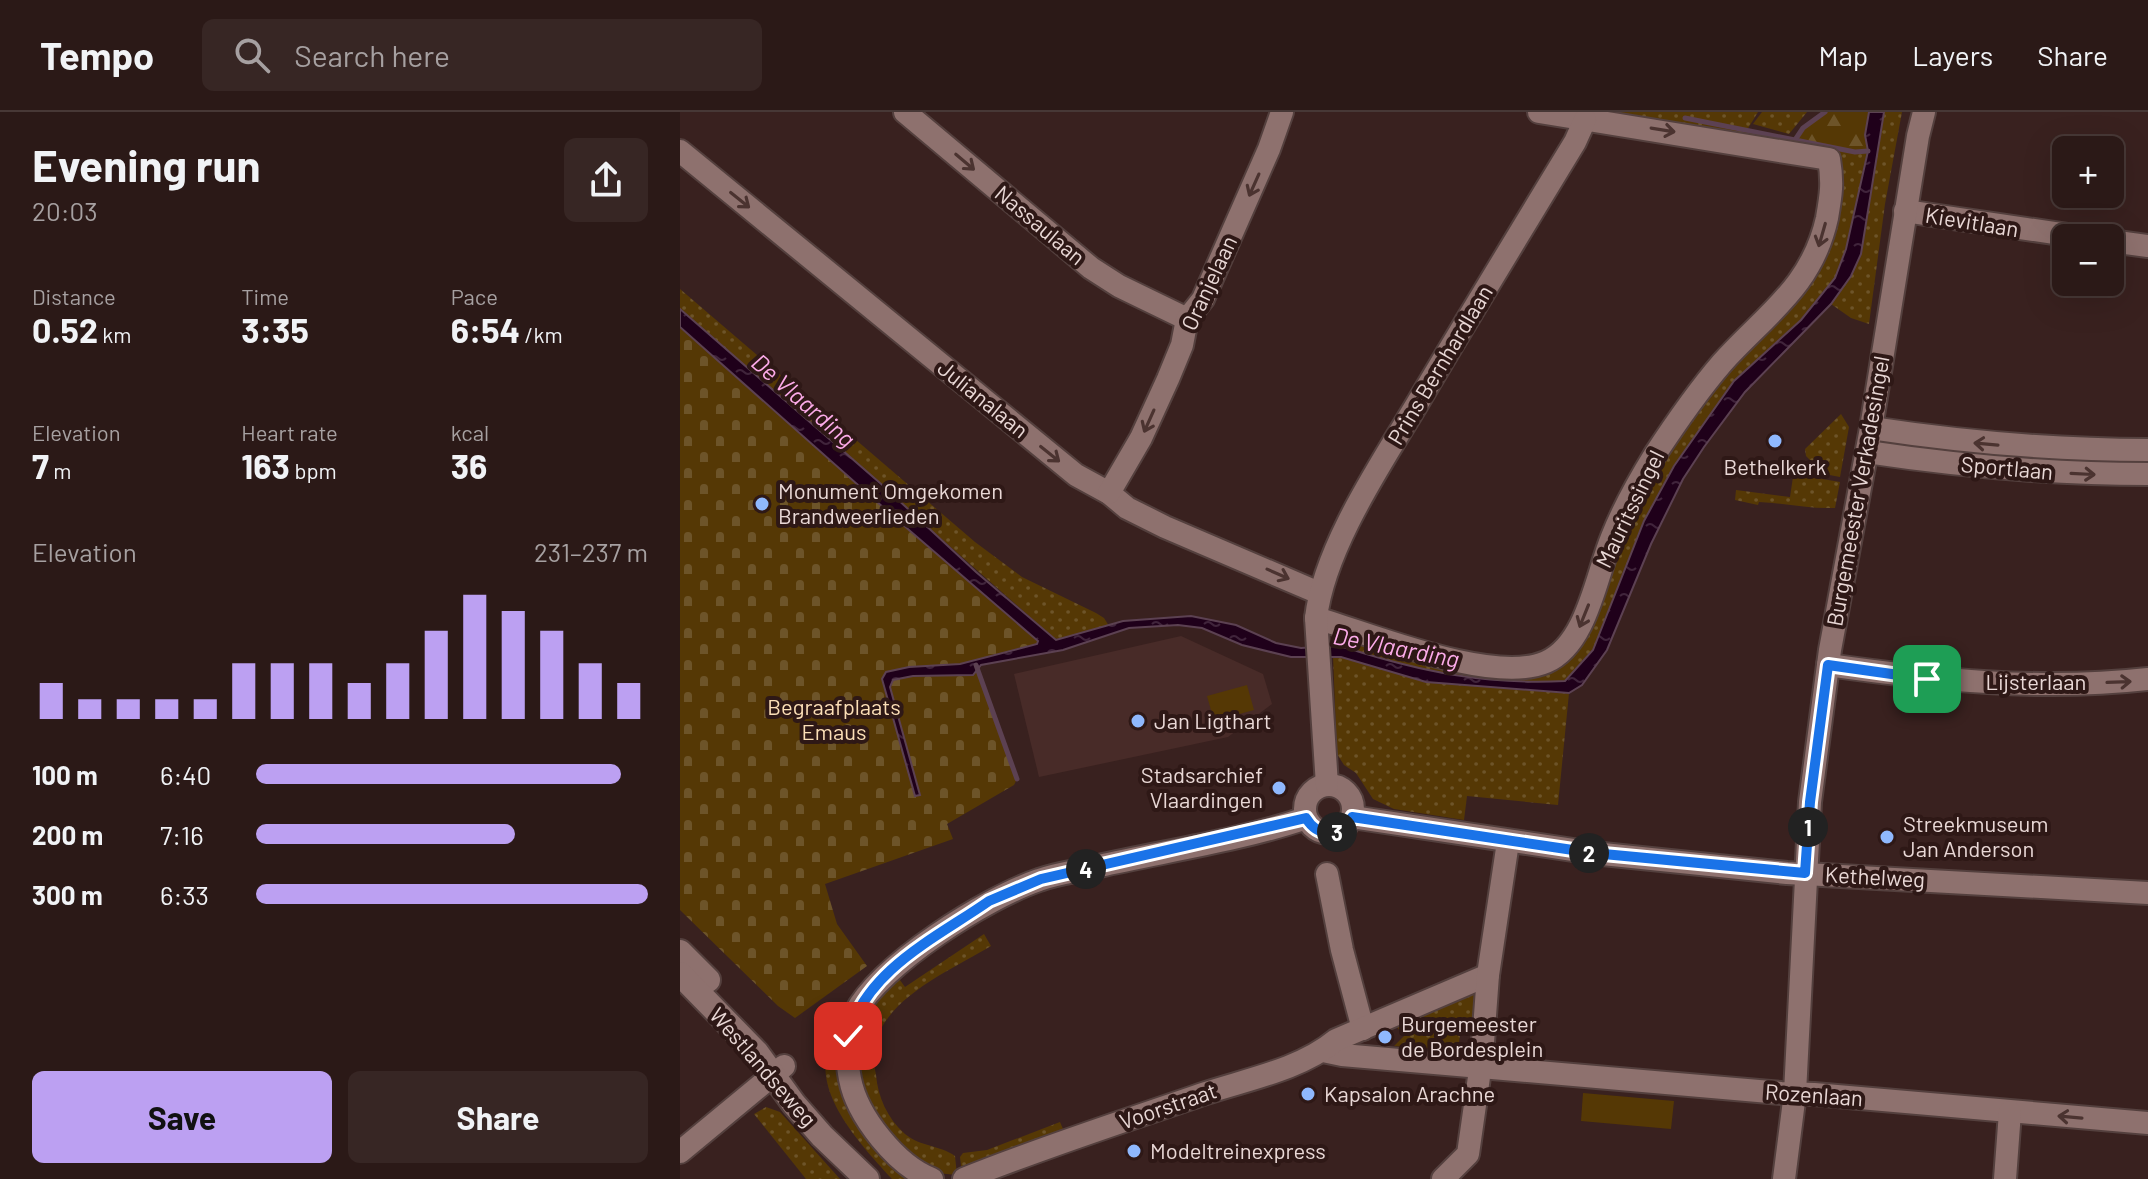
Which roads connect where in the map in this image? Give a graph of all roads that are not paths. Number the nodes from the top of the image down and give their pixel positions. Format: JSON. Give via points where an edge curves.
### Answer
{"nodes":[{"id":1,"x":905,"y":112,"type":"edge"},
{"id":2,"x":1282,"y":112,"type":"edge"},
{"id":3,"x":1539,"y":112,"type":"edge"},
{"id":4,"x":1924,"y":112,"type":"edge"},
{"id":5,"x":1585,"y":120,"type":"junction"},
{"id":6,"x":680,"y":151,"type":"edge"},
{"id":7,"x":1905,"y":211,"type":"junction"},
{"id":8,"x":2052,"y":234,"type":"edge"},
{"id":9,"x":2124,"y":243,"type":"edge"},
{"id":10,"x":2148,"y":246,"type":"edge"},
{"id":11,"x":1187,"y":319,"type":"junction"},
{"id":12,"x":1871,"y":428,"type":"junction"},
{"id":13,"x":2148,"y":450,"type":"edge"},
{"id":14,"x":1867,"y":452,"type":"junction"},
{"id":15,"x":2148,"y":474,"type":"edge"},
{"id":16,"x":1109,"y":493,"type":"junction"},
{"id":17,"x":1319,"y":593,"type":"junction"},
{"id":18,"x":1317,"y":627,"type":"junction"},
{"id":19,"x":1828,"y":665,"type":"junction"},
{"id":20,"x":2148,"y":679,"type":"edge"},
{"id":21,"x":1327,"y":785,"type":"junction"},
{"id":22,"x":1352,"y":817,"type":"junction"},
{"id":23,"x":1306,"y":818,"type":"junction"},
{"id":24,"x":1508,"y":842,"type":"junction"},
{"id":25,"x":1805,"y":873,"type":"junction"},
{"id":26,"x":1327,"y":874,"type":"dead end"},
{"id":27,"x":2148,"y":893,"type":"edge"},
{"id":28,"x":680,"y":952,"type":"edge"},
{"id":29,"x":680,"y":974,"type":"edge"},
{"id":30,"x":1488,"y":975,"type":"junction"},
{"id":31,"x":1360,"y":1030,"type":"junction"},
{"id":32,"x":1323,"y":1051,"type":"junction"},
{"id":33,"x":1360,"y":1057,"type":"junction"},
{"id":34,"x":1480,"y":1068,"type":"junction"},
{"id":35,"x":778,"y":1071,"type":"junction"},
{"id":36,"x":1805,"y":1093,"type":"junction"},
{"id":37,"x":2010,"y":1112,"type":"junction"},
{"id":38,"x":2148,"y":1123,"type":"edge"},
{"id":39,"x":680,"y":1152,"type":"edge"},
{"id":40,"x":966,"y":1178,"type":"edge"},
{"id":41,"x":867,"y":1179,"type":"edge"},
{"id":42,"x":932,"y":1179,"type":"edge"},
{"id":43,"x":1443,"y":1179,"type":"edge"},
{"id":44,"x":1784,"y":1179,"type":"edge"},
{"id":45,"x":2005,"y":1179,"type":"edge"}],
"edges":[{"from":1,"to":11,"type":"street","name":"Nassaulaan","one_way":true,"via":[[1091,268]]},
{"from":2,"to":11,"type":"street","name":"Oranjelaan","one_way":true,"via":[[1203,299]]},
{"from":3,"to":5,"type":"street"},
{"from":4,"to":7,"type":"street","name":"Burgemeester Verkadesingel"},
{"from":5,"to":17,"type":"street","name":"Prins Bernhardlaan","via":[[1376,473]]},
{"from":5,"to":18,"type":"street","name":"Mauritssingel","one_way":true,"via":[[1829,159],[1834,184],[1810,266],[1787,299],[1714,373],[1658,450],[1613,534],[1582,623],[1562,653],[1533,667],[1488,666]]},
{"from":6,"to":16,"type":"street","name":"Julianalaan","one_way":true,"via":[[1076,475]]},
{"from":7,"to":8,"type":"street","name":"Kievitlaan"},
{"from":7,"to":12,"type":"street","name":"Burgemeester Verkadesingel"},
{"from":9,"to":10,"type":"street"},
{"from":11,"to":16,"type":"street","name":"Oranjelaan","one_way":true,"via":[[1168,379]]},
{"from":13,"to":12,"type":"street","name":"Sportlaan","one_way":true,"via":[[1981,444]]},
{"from":12,"to":14,"type":"street","name":"Burgemeester Verkadesingel"},
{"from":14,"to":15,"type":"street","name":"Sportlaan","one_way":true,"via":[[1980,467]]},
{"from":14,"to":19,"type":"street","name":"Burgemeester Verkadesingel"},
{"from":16,"to":17,"type":"street","name":"Julianalaan","one_way":true,"via":[[1165,527]]},
{"from":17,"to":18,"type":"street","name":"Prins Bernhardlaan"},
{"from":18,"to":21,"type":"street","name":"Prins Bernhardlaan"},
{"from":19,"to":20,"type":"street","name":"Lijsterlaan","one_way":true,"via":[[1927,679],[2023,684]]},
{"from":19,"to":25,"type":"street","name":"Burgemeester Verkadesingel"},
{"from":21,"to":22,"type":"street","via":[[1348,795]]},
{"from":21,"to":23,"type":"street","via":[[1308,797]]},
{"from":22,"to":23,"type":"street","via":[[1342,830],[1327,834]]},
{"from":22,"to":24,"type":"street","name":"Kethelweg"},
{"from":23,"to":42,"type":"street","via":[[1041,879],[989,901],[889,970],[853,1017],[847,1044],[853,1093],[864,1115],[913,1170]]},
{"from":24,"to":25,"type":"street","name":"Kethelweg"},
{"from":24,"to":30,"type":"street"},
{"from":25,"to":27,"type":"street","name":"Kethelweg"},
{"from":25,"to":36,"type":"street","name":"Burgemeester Verkadesingel"},
{"from":26,"to":31,"type":"street"},
{"from":28,"to":35,"type":"main road","name":"Westlandseweg","via":[[768,1043]]},
{"from":29,"to":35,"type":"main road","name":"Westlandseweg"},
{"from":30,"to":31,"type":"street"},
{"from":30,"to":34,"type":"street"},
{"from":31,"to":32,"type":"street","name":"Voorstraat"},
{"from":31,"to":33,"type":"street"},
{"from":32,"to":33,"type":"street"},
{"from":32,"to":40,"type":"street","name":"Voorstraat"},
{"from":33,"to":34,"type":"street"},
{"from":34,"to":36,"type":"street","name":"Rozenlaan"},
{"from":34,"to":43,"type":"street","via":[[1468,1154]]},
{"from":35,"to":39,"type":"street"},
{"from":35,"to":41,"type":"main road","name":"Westlandseweg"},
{"from":36,"to":37,"type":"street","name":"Rozenlaan"},
{"from":36,"to":44,"type":"street","name":"Burgemeester Verkadesingel"},
{"from":38,"to":37,"type":"street","name":"Rozenlaan","one_way":true},
{"from":37,"to":45,"type":"street"}]}
